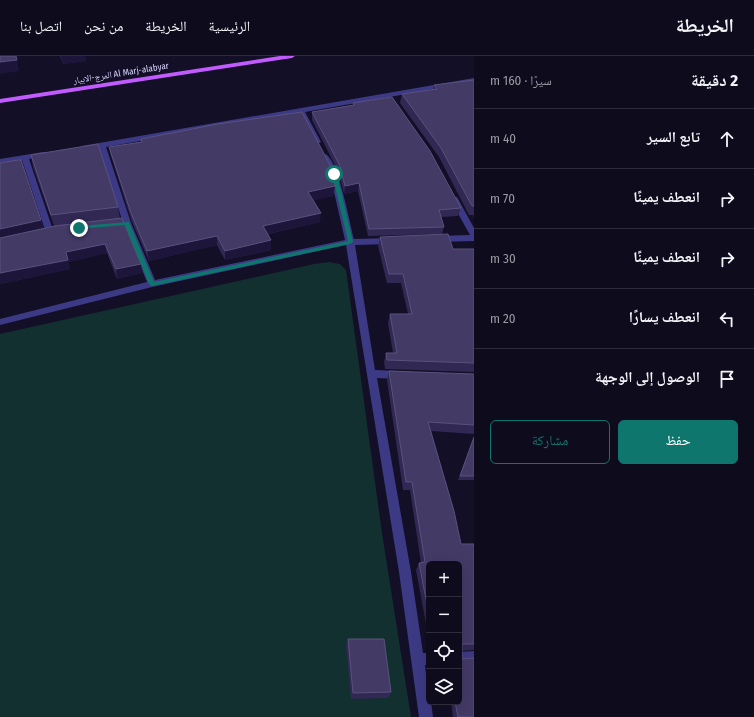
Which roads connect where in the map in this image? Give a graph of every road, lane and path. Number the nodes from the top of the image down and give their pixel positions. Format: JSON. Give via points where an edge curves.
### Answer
{"nodes":[{"id":1,"x":292,"y":56,"type":"edge"},
{"id":2,"x":474,"y":80,"type":"edge"},
{"id":3,"x":0,"y":101,"type":"edge"},
{"id":4,"x":302,"y":110,"type":"junction"},
{"id":5,"x":102,"y":146,"type":"junction"},
{"id":6,"x":78,"y":149,"type":"edge"},
{"id":7,"x":47,"y":153,"type":"edge"},
{"id":8,"x":24,"y":156,"type":"junction"},
{"id":9,"x":0,"y":161,"type":"edge"},
{"id":10,"x":450,"y":191,"type":"edge"},
{"id":11,"x":50,"y":233,"type":"edge"},
{"id":12,"x":474,"y":237,"type":"edge"},
{"id":13,"x":403,"y":240,"type":"edge"},
{"id":14,"x":427,"y":240,"type":"edge"},
{"id":15,"x":350,"y":242,"type":"junction"},
{"id":16,"x":152,"y":284,"type":"junction"},
{"id":17,"x":0,"y":322,"type":"edge"},
{"id":18,"x":371,"y":374,"type":"junction"},
{"id":19,"x":410,"y":375,"type":"edge"},
{"id":20,"x":474,"y":657,"type":"edge"},
{"id":21,"x":462,"y":658,"type":"edge"},
{"id":22,"x":423,"y":659,"type":"edge"},
{"id":23,"x":426,"y":717,"type":"edge"}],
"edges":[{"from":1,"to":3,"type":"main road","name":"المرج-الابيار Al Marj-alabyar"},
{"from":2,"to":4,"type":"street","via":[[390,98]]},
{"from":4,"to":5,"type":"street"},
{"from":4,"to":15,"type":"street","via":[[334,174]]},
{"from":5,"to":6,"type":"street"},
{"from":5,"to":16,"type":"street","via":[[124,224]]},
{"from":7,"to":8,"type":"street"},
{"from":8,"to":9,"type":"street"},
{"from":8,"to":11,"type":"street"},
{"from":10,"to":12,"type":"street"},
{"from":12,"to":14,"type":"street"},
{"from":13,"to":15,"type":"street"},
{"from":15,"to":16,"type":"street"},
{"from":15,"to":18,"type":"street"},
{"from":16,"to":17,"type":"street"},
{"from":18,"to":19,"type":"street"},
{"from":18,"to":22,"type":"street","via":[[405,572]]},
{"from":20,"to":21,"type":"street"},
{"from":22,"to":23,"type":"street"}]}
